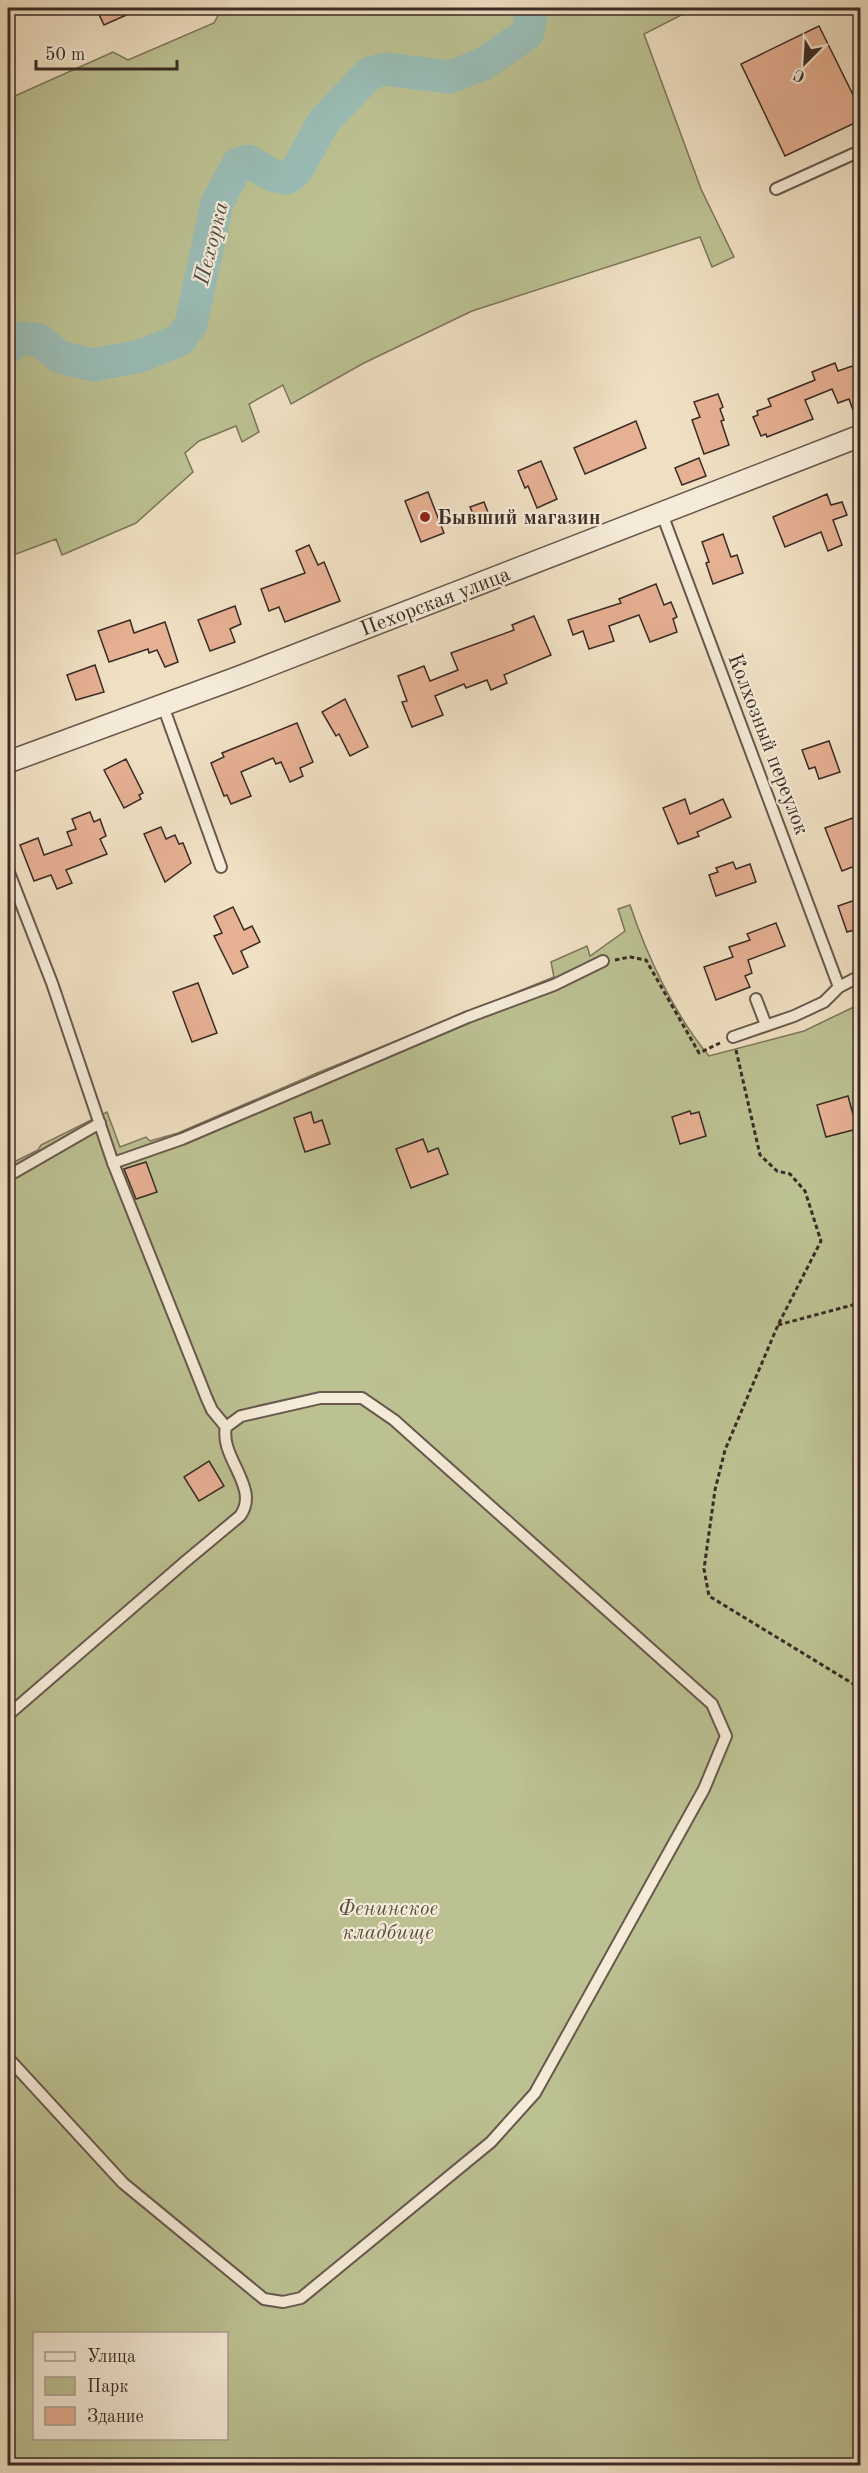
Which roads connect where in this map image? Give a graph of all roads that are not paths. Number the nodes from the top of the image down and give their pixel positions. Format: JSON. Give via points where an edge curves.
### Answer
{"nodes":[{"id":1,"x":861,"y":151,"type":"edge"},
{"id":2,"x":776,"y":189,"type":"dead end"},
{"id":3,"x":861,"y":436,"type":"edge"},
{"id":4,"x":662,"y":514,"type":"junction"},
{"id":5,"x":163,"y":705,"type":"junction"},
{"id":6,"x":8,"y":762,"type":"edge"},
{"id":7,"x":221,"y":867,"type":"dead end"},
{"id":8,"x":8,"y":870,"type":"edge"},
{"id":9,"x":603,"y":961,"type":"road end"},
{"id":10,"x":861,"y":976,"type":"edge"},
{"id":11,"x":839,"y":987,"type":"junction"},
{"id":12,"x":756,"y":999,"type":"dead end"},
{"id":13,"x":766,"y":1025,"type":"junction"},
{"id":14,"x":733,"y":1037,"type":"road end"},
{"id":15,"x":99,"y":1123,"type":"junction"},
{"id":16,"x":113,"y":1163,"type":"junction"},
{"id":17,"x":8,"y":1176,"type":"edge"},
{"id":18,"x":226,"y":1427,"type":"junction"},
{"id":19,"x":8,"y":1715,"type":"edge"},
{"id":20,"x":8,"y":2058,"type":"edge"}],
"edges":[{"from":1,"to":2,"type":"lane"},
{"from":3,"to":4,"type":"street","name":"Пехорская улица"},
{"from":4,"to":5,"type":"street","name":"Пехорская улица"},
{"from":4,"to":11,"type":"lane","name":"Колхозный переулок"},
{"from":5,"to":6,"type":"street","name":"Пехорская улица"},
{"from":5,"to":7,"type":"lane"},
{"from":8,"to":15,"type":"lane","via":[[52,983]]},
{"from":9,"to":16,"type":"lane","via":[[554,985]]},
{"from":10,"to":11,"type":"lane"},
{"from":11,"to":13,"type":"lane","via":[[824,1002]]},
{"from":12,"to":13,"type":"lane"},
{"from":13,"to":14,"type":"lane"},
{"from":15,"to":16,"type":"lane"},
{"from":15,"to":17,"type":"lane"},
{"from":16,"to":18,"type":"lane","via":[[212,1410]]},
{"from":18,"to":19,"type":"lane","via":[[223,1438],[248,1497],[245,1510]]},
{"from":18,"to":20,"type":"lane","via":[[241,1416],[320,1398],[362,1398],[394,1420],[712,1704],[726,1736],[704,1789],[535,2093],[491,2142],[301,2298],[283,2302],[264,2299],[123,2183]]}]}
